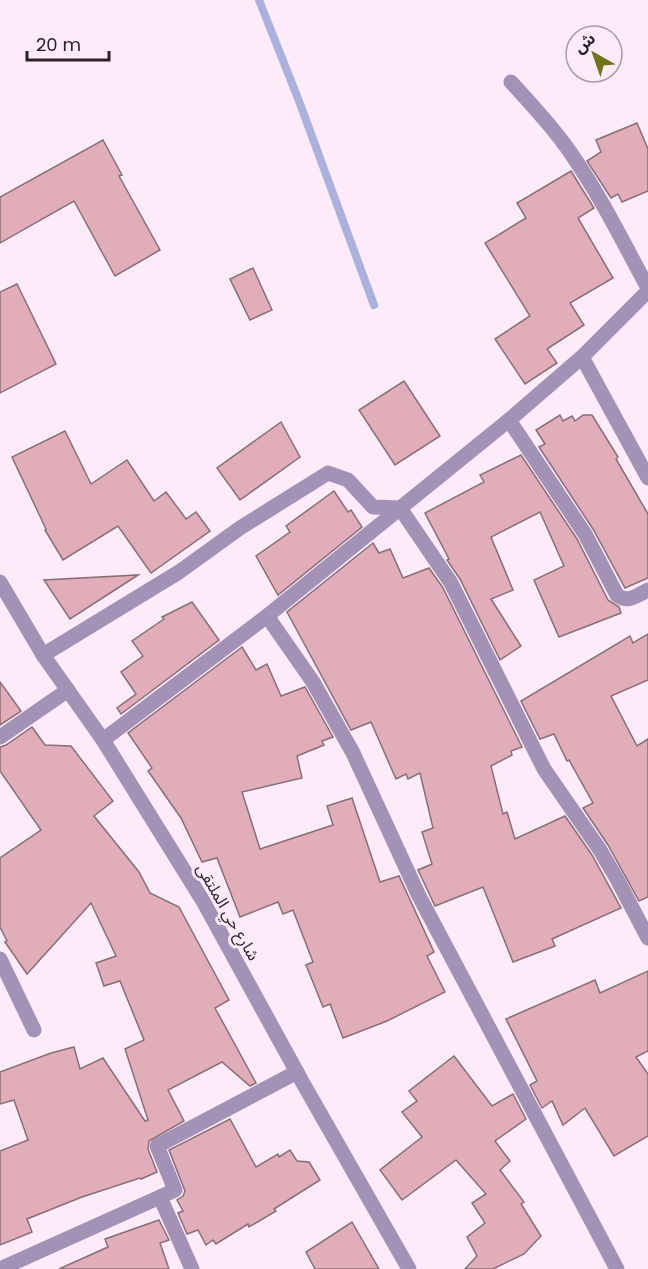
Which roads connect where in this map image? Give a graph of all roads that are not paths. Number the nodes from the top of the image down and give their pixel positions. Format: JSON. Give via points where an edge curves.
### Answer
{"nodes":[{"id":1,"x":511,"y":82,"type":"dead end"},
{"id":2,"x":648,"y":289,"type":"edge"},
{"id":3,"x":582,"y":357,"type":"junction"},
{"id":4,"x":509,"y":420,"type":"junction"},
{"id":5,"x":648,"y":478,"type":"edge"},
{"id":6,"x":400,"y":508,"type":"junction"},
{"id":7,"x":0,"y":582,"type":"edge"},
{"id":8,"x":648,"y":590,"type":"edge"},
{"id":9,"x":267,"y":616,"type":"junction"},
{"id":10,"x":43,"y":654,"type":"junction"},
{"id":11,"x":68,"y":690,"type":"junction"},
{"id":12,"x":0,"y":737,"type":"edge"},
{"id":13,"x":103,"y":740,"type":"junction"},
{"id":14,"x":648,"y":938,"type":"edge"},
{"id":15,"x":0,"y":959,"type":"edge"},
{"id":16,"x":34,"y":1030,"type":"dead end"},
{"id":17,"x":297,"y":1072,"type":"junction"},
{"id":18,"x":160,"y":1197,"type":"junction"},
{"id":19,"x":0,"y":1269,"type":"edge"},
{"id":20,"x":192,"y":1269,"type":"edge"},
{"id":21,"x":409,"y":1269,"type":"edge"},
{"id":22,"x":618,"y":1269,"type":"edge"}],
"edges":[{"from":1,"to":2,"type":"street","via":[[570,152]]},
{"from":2,"to":3,"type":"street"},
{"from":3,"to":4,"type":"street"},
{"from":3,"to":5,"type":"street"},
{"from":4,"to":6,"type":"street"},
{"from":4,"to":8,"type":"street","via":[[585,534],[617,595],[630,599]]},
{"from":6,"to":9,"type":"street"},
{"from":6,"to":10,"type":"street","via":[[373,507],[348,480],[328,473],[240,528],[180,572]]},
{"from":6,"to":14,"type":"street","via":[[451,583],[544,769],[612,869]]},
{"from":7,"to":10,"type":"street","name":"شارع حي الملتقى"},
{"from":9,"to":13,"type":"street"},
{"from":9,"to":22,"type":"street","via":[[313,682],[353,753],[419,896]]},
{"from":10,"to":11,"type":"street","name":"شارع حي الملتقى"},
{"from":11,"to":12,"type":"street"},
{"from":11,"to":13,"type":"street","name":"شارع حي الملتقى"},
{"from":13,"to":17,"type":"street","name":"شارع حي الملتقى","via":[[202,901]]},
{"from":15,"to":16,"type":"street"},
{"from":17,"to":18,"type":"street","via":[[157,1146],[175,1190]]},
{"from":17,"to":21,"type":"street","name":"شارع حي الملتقى"},
{"from":18,"to":19,"type":"street"},
{"from":18,"to":20,"type":"street"}]}
